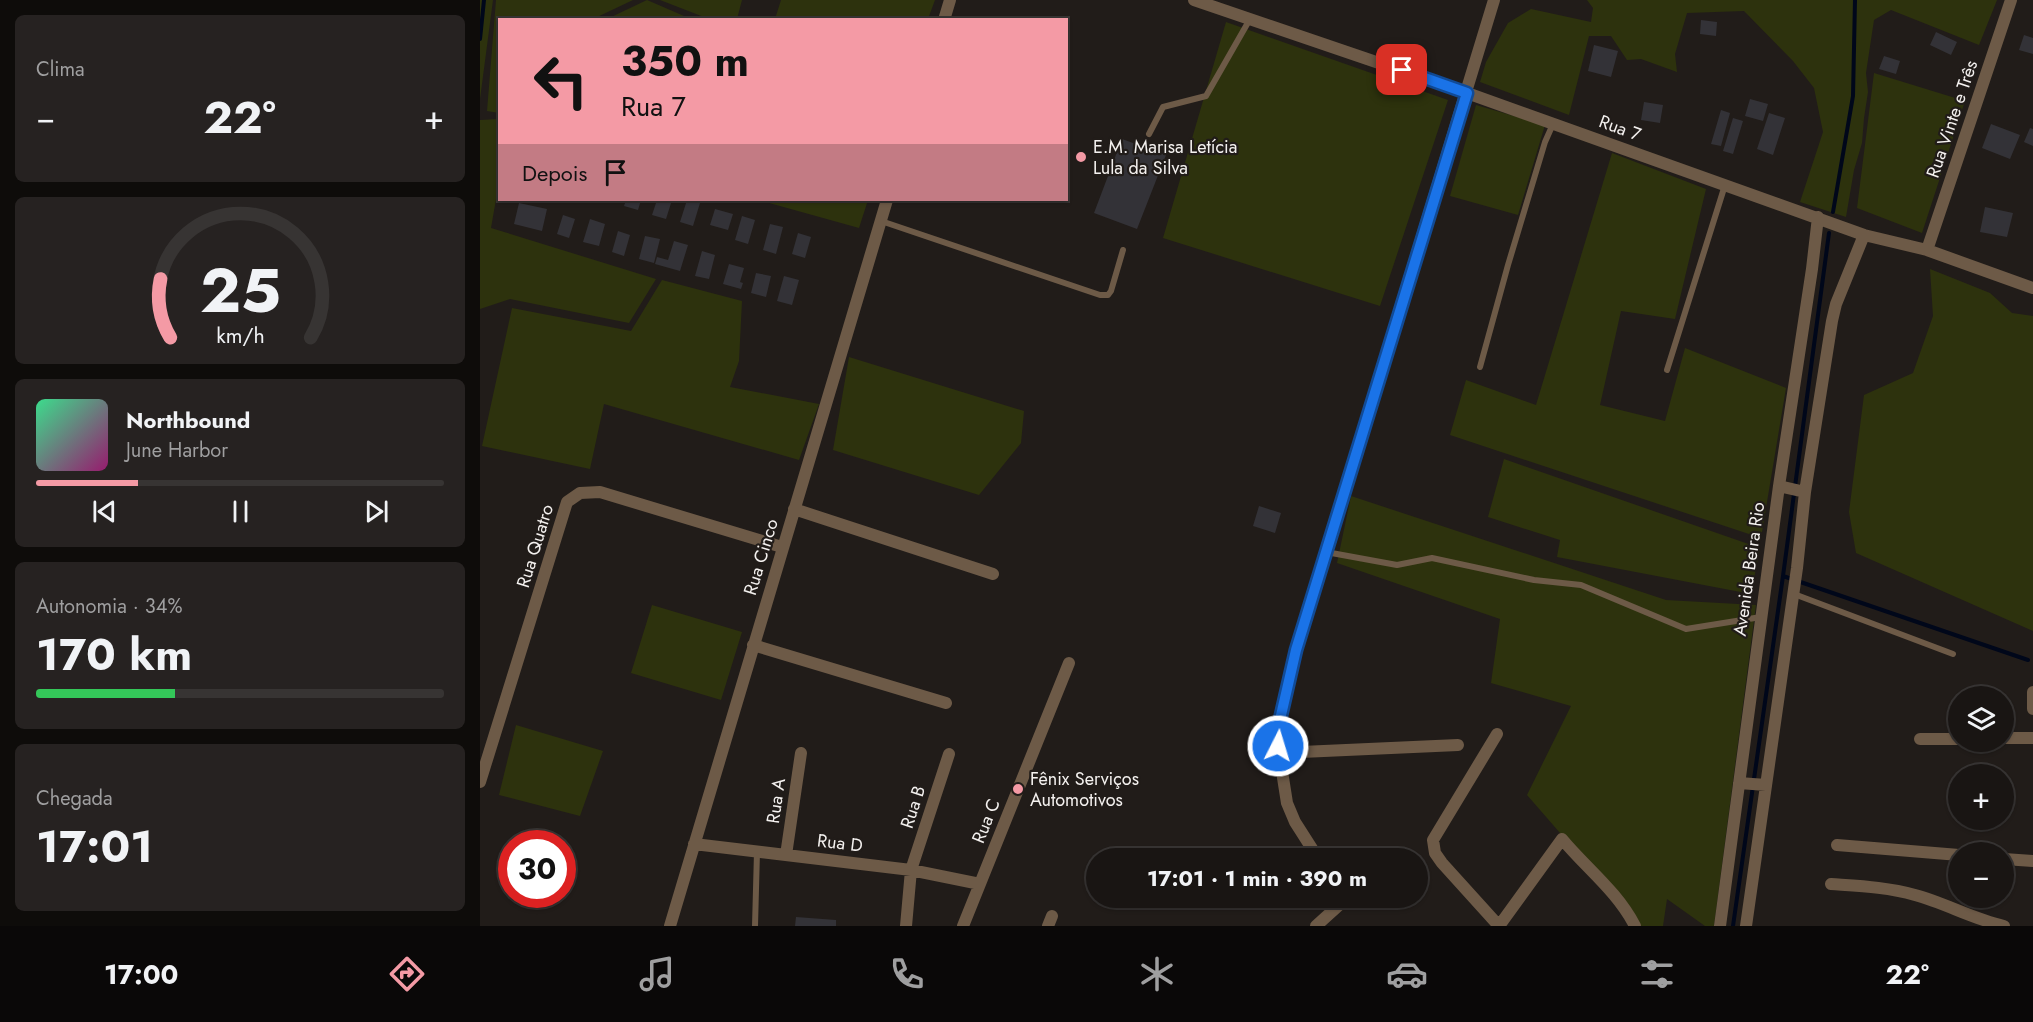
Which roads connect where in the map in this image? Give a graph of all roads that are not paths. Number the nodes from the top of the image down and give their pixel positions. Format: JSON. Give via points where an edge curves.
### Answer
{"nodes":[{"id":1,"x":950,"y":0,"type":"edge"},
{"id":2,"x":1194,"y":0,"type":"edge"},
{"id":3,"x":1494,"y":0,"type":"edge"},
{"id":4,"x":2011,"y":0,"type":"edge"},
{"id":5,"x":945,"y":18,"type":"edge"},
{"id":6,"x":1250,"y":19,"type":"junction"},
{"id":7,"x":1467,"y":93,"type":"junction"},
{"id":8,"x":1553,"y":123,"type":"junction"},
{"id":9,"x":1149,"y":134,"type":"dead end"},
{"id":10,"x":1726,"y":184,"type":"junction"},
{"id":11,"x":887,"y":201,"type":"edge"},
{"id":12,"x":1818,"y":217,"type":"junction"},
{"id":13,"x":881,"y":220,"type":"junction"},
{"id":14,"x":1864,"y":235,"type":"junction"},
{"id":15,"x":1123,"y":250,"type":"dead end"},
{"id":16,"x":1927,"y":250,"type":"junction"},
{"id":17,"x":2033,"y":288,"type":"edge"},
{"id":18,"x":1480,"y":367,"type":"dead end"},
{"id":19,"x":1667,"y":370,"type":"dead end"},
{"id":20,"x":1793,"y":489,"type":"junction"},
{"id":21,"x":794,"y":509,"type":"junction"},
{"id":22,"x":782,"y":548,"type":"junction"},
{"id":23,"x":1326,"y":552,"type":"junction"},
{"id":24,"x":993,"y":574,"type":"dead end"},
{"id":25,"x":1795,"y":585,"type":"junction"},
{"id":26,"x":1761,"y":617,"type":"junction"},
{"id":27,"x":753,"y":645,"type":"junction"},
{"id":28,"x":1953,"y":654,"type":"dead end"},
{"id":29,"x":1069,"y":663,"type":"dead end"},
{"id":30,"x":2033,"y":692,"type":"edge"},
{"id":31,"x":946,"y":703,"type":"dead end"},
{"id":32,"x":2033,"y":709,"type":"edge"},
{"id":33,"x":1497,"y":734,"type":"dead end"},
{"id":34,"x":2014,"y":738,"type":"edge"},
{"id":35,"x":2033,"y":738,"type":"edge"},
{"id":36,"x":1920,"y":739,"type":"dead end"},
{"id":37,"x":1948,"y":739,"type":"edge"},
{"id":38,"x":1458,"y":745,"type":"dead end"},
{"id":39,"x":801,"y":753,"type":"dead end"},
{"id":40,"x":1279,"y":753,"type":"junction"},
{"id":41,"x":949,"y":754,"type":"dead end"},
{"id":42,"x":480,"y":782,"type":"edge"},
{"id":43,"x":1753,"y":784,"type":"junction"},
{"id":44,"x":694,"y":844,"type":"junction"},
{"id":45,"x":1837,"y":845,"type":"dead end"},
{"id":46,"x":1312,"y":848,"type":"edge"},
{"id":47,"x":757,"y":852,"type":"junction"},
{"id":48,"x":1948,"y":854,"type":"edge"},
{"id":49,"x":786,"y":855,"type":"junction"},
{"id":50,"x":2014,"y":860,"type":"edge"},
{"id":51,"x":2033,"y":861,"type":"edge"},
{"id":52,"x":911,"y":870,"type":"junction"},
{"id":53,"x":980,"y":884,"type":"junction"},
{"id":54,"x":1831,"y":884,"type":"dead end"},
{"id":55,"x":1336,"y":908,"type":"edge"},
{"id":56,"x":670,"y":926,"type":"edge"},
{"id":57,"x":755,"y":926,"type":"edge"},
{"id":58,"x":906,"y":926,"type":"edge"},
{"id":59,"x":963,"y":926,"type":"edge"},
{"id":60,"x":1316,"y":926,"type":"edge"},
{"id":61,"x":1499,"y":926,"type":"edge"},
{"id":62,"x":1635,"y":926,"type":"edge"},
{"id":63,"x":1720,"y":926,"type":"edge"},
{"id":64,"x":1746,"y":926,"type":"edge"},
{"id":65,"x":2004,"y":926,"type":"edge"}],
"edges":[{"from":1,"to":5,"type":"street"},
{"from":2,"to":6,"type":"street","name":"Rua 7"},
{"from":3,"to":7,"type":"street"},
{"from":4,"to":16,"type":"street","name":"Rua Vinte e Três"},
{"from":6,"to":7,"type":"street","name":"Rua 7"},
{"from":6,"to":9,"type":"lane","via":[[1206,96],[1163,107]]},
{"from":7,"to":8,"type":"street","name":"Rua 7"},
{"from":7,"to":23,"type":"street"},
{"from":8,"to":10,"type":"street","name":"Rua 7"},
{"from":8,"to":18,"type":"lane"},
{"from":10,"to":12,"type":"street","name":"Rua 7"},
{"from":10,"to":19,"type":"lane"},
{"from":11,"to":13,"type":"street","name":"Rua Cinco"},
{"from":12,"to":14,"type":"street","name":"Rua 7"},
{"from":12,"to":20,"type":"street","name":"Avenida Beira Rio"},
{"from":13,"to":15,"type":"lane","via":[[1101,295],[1111,291]]},
{"from":13,"to":21,"type":"street","name":"Rua Cinco"},
{"from":14,"to":16,"type":"street","name":"Rua 7"},
{"from":14,"to":20,"type":"street","name":"Avenida Beira Rio","via":[[1834,312]]},
{"from":16,"to":17,"type":"street","name":"Rua 7"},
{"from":20,"to":25,"type":"street","name":"Avenida Beira Rio"},
{"from":20,"to":26,"type":"street","name":"Avenida Beira Rio"},
{"from":21,"to":22,"type":"street","name":"Rua Cinco"},
{"from":21,"to":24,"type":"street"},
{"from":22,"to":27,"type":"street","name":"Rua Cinco"},
{"from":22,"to":42,"type":"street","name":"Rua Quatro","via":[[600,492],[580,493],[567,502]]},
{"from":23,"to":26,"type":"lane","via":[[1396,565],[1432,558],[1534,580],[1581,585],[1686,629]]},
{"from":23,"to":40,"type":"street","via":[[1281,713]]},
{"from":25,"to":28,"type":"lane"},
{"from":25,"to":43,"type":"street","name":"Avenida Beira Rio"},
{"from":26,"to":43,"type":"street","name":"Avenida Beira Rio"},
{"from":27,"to":31,"type":"street"},
{"from":27,"to":44,"type":"street","name":"Rua Cinco"},
{"from":29,"to":53,"type":"street","name":"Rua C"},
{"from":30,"to":32,"type":"street"},
{"from":33,"to":61,"type":"street","via":[[1433,840],[1433,847],[1442,863]]},
{"from":34,"to":35,"type":"street"},
{"from":36,"to":37,"type":"street"},
{"from":38,"to":40,"type":"street"},
{"from":39,"to":49,"type":"street","name":"Rua A"},
{"from":40,"to":46,"type":"street","via":[[1287,803]]},
{"from":41,"to":52,"type":"street","name":"Rua B"},
{"from":43,"to":63,"type":"street","name":"Avenida Beira Rio"},
{"from":43,"to":64,"type":"street","name":"Avenida Beira Rio"},
{"from":44,"to":47,"type":"street","name":"Rua D"},
{"from":44,"to":56,"type":"street","name":"Rua Cinco"},
{"from":45,"to":48,"type":"street"},
{"from":47,"to":49,"type":"street","name":"Rua D"},
{"from":47,"to":57,"type":"lane"},
{"from":49,"to":52,"type":"street","name":"Rua D"},
{"from":50,"to":51,"type":"street"},
{"from":52,"to":53,"type":"street","name":"Rua D"},
{"from":52,"to":58,"type":"street","name":"Rua B"},
{"from":53,"to":59,"type":"street","name":"Rua C"},
{"from":54,"to":65,"type":"street","via":[[1917,895]]},
{"from":55,"to":60,"type":"street"},
{"from":61,"to":62,"type":"street","via":[[1562,839],[1618,899]]}]}
